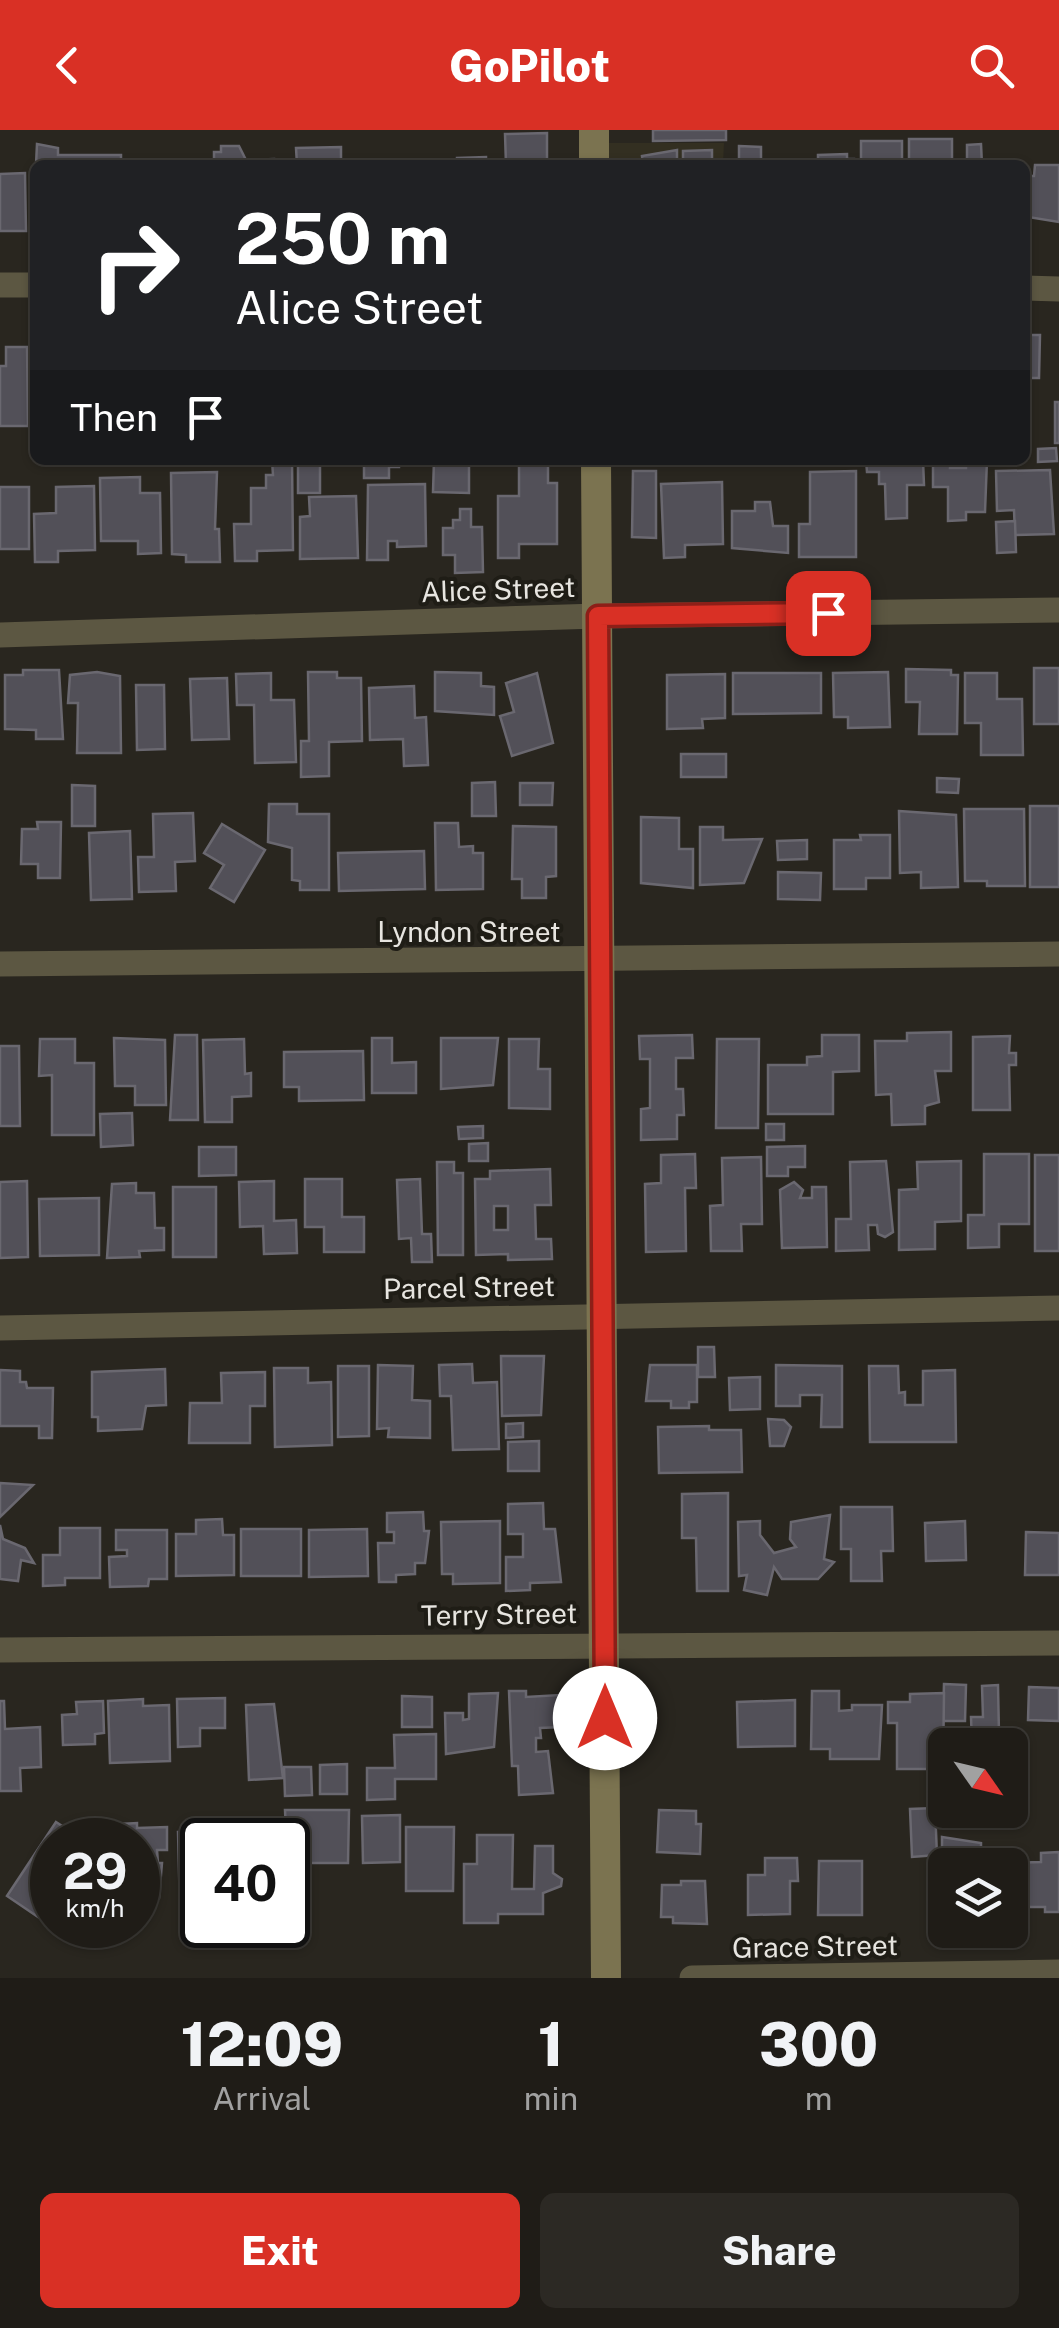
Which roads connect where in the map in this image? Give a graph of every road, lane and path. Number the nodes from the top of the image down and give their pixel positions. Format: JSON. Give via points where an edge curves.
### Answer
{"nodes":[{"id":1,"x":594,"y":130,"type":"edge"},
{"id":2,"x":594,"y":160,"type":"edge"},
{"id":3,"x":0,"y":285,"type":"edge"},
{"id":4,"x":30,"y":285,"type":"edge"},
{"id":5,"x":1030,"y":288,"type":"edge"},
{"id":6,"x":1059,"y":288,"type":"edge"},
{"id":7,"x":596,"y":465,"type":"edge"},
{"id":8,"x":1059,"y":610,"type":"edge"},
{"id":9,"x":598,"y":616,"type":"junction"},
{"id":10,"x":0,"y":635,"type":"edge"},
{"id":11,"x":1059,"y":954,"type":"edge"},
{"id":12,"x":599,"y":961,"type":"junction"},
{"id":13,"x":0,"y":964,"type":"edge"},
{"id":14,"x":1059,"y":1308,"type":"edge"},
{"id":15,"x":604,"y":1314,"type":"junction"},
{"id":16,"x":0,"y":1328,"type":"edge"},
{"id":17,"x":1059,"y":1643,"type":"edge"},
{"id":18,"x":604,"y":1644,"type":"junction"},
{"id":19,"x":0,"y":1650,"type":"edge"},
{"id":20,"x":1059,"y":1972,"type":"edge"},
{"id":21,"x":606,"y":1978,"type":"edge"},
{"id":22,"x":692,"y":1978,"type":"edge"}],
"edges":[{"from":1,"to":2,"type":"street"},
{"from":3,"to":4,"type":"street"},
{"from":5,"to":6,"type":"street"},
{"from":7,"to":9,"type":"street"},
{"from":8,"to":9,"type":"street","name":"Alice Street"},
{"from":9,"to":10,"type":"street","name":"Alice Street"},
{"from":9,"to":12,"type":"street"},
{"from":11,"to":12,"type":"street","name":"Lyndon Street"},
{"from":12,"to":13,"type":"street","name":"Lyndon Street"},
{"from":12,"to":15,"type":"street"},
{"from":14,"to":15,"type":"street","name":"Parcel Street"},
{"from":15,"to":16,"type":"street","name":"Parcel Street"},
{"from":15,"to":18,"type":"street"},
{"from":17,"to":18,"type":"street","name":"Terry Street"},
{"from":18,"to":19,"type":"street","name":"Terry Street"},
{"from":18,"to":21,"type":"street"},
{"from":20,"to":22,"type":"street","name":"Grace Street"}]}
